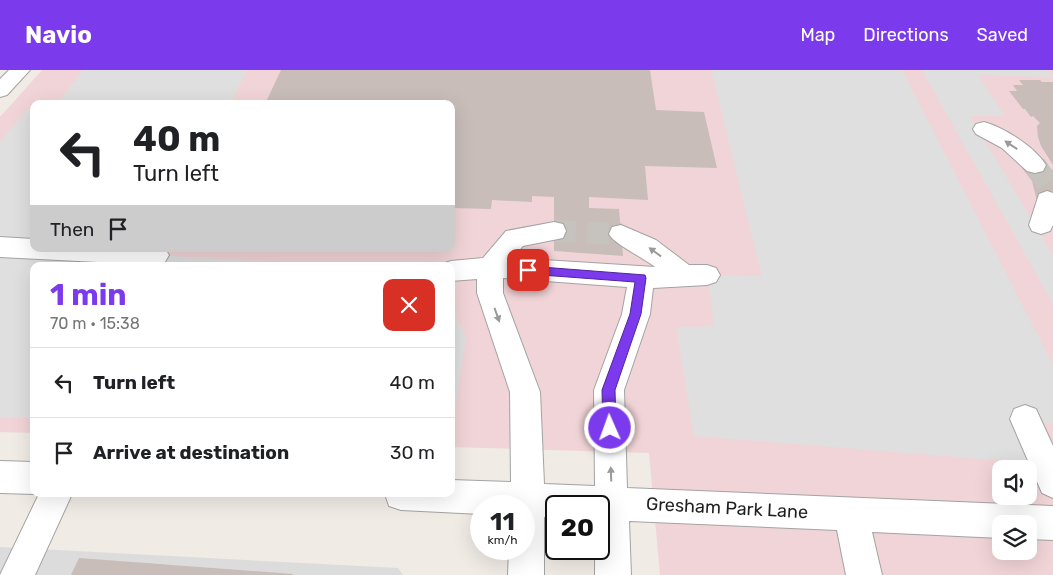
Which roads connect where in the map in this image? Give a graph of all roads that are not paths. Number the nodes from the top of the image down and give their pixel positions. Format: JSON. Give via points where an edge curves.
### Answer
{"nodes":[{"id":1,"x":20,"y":70,"type":"edge"},
{"id":2,"x":0,"y":91,"type":"edge"},
{"id":3,"x":984,"y":129,"type":"dead end"},
{"id":4,"x":1035,"y":165,"type":"tunnel mouth"},
{"id":5,"x":1047,"y":200,"type":"tunnel mouth"},
{"id":6,"x":1041,"y":225,"type":"dead end"},
{"id":7,"x":554,"y":231,"type":"tunnel mouth"},
{"id":8,"x":621,"y":234,"type":"tunnel mouth"},
{"id":9,"x":0,"y":247,"type":"edge"},
{"id":10,"x":30,"y":248,"type":"edge"},
{"id":11,"x":97,"y":252,"type":"edge"},
{"id":12,"x":156,"y":255,"type":"dead end"},
{"id":13,"x":490,"y":267,"type":"junction"},
{"id":14,"x":455,"y":271,"type":"edge"},
{"id":15,"x":641,"y":278,"type":"junction"},
{"id":16,"x":1025,"y":420,"type":"dead end"},
{"id":17,"x":0,"y":477,"type":"edge"},
{"id":18,"x":30,"y":478,"type":"edge"},
{"id":19,"x":1053,"y":482,"type":"edge"},
{"id":20,"x":528,"y":495,"type":"edge"},
{"id":21,"x":55,"y":497,"type":"edge"},
{"id":22,"x":455,"y":497,"type":"edge"},
{"id":23,"x":470,"y":497,"type":"edge"},
{"id":24,"x":535,"y":500,"type":"edge"},
{"id":25,"x":612,"y":503,"type":"junction"},
{"id":26,"x":851,"y":514,"type":"junction"},
{"id":27,"x":1053,"y":523,"type":"edge"},
{"id":28,"x":526,"y":560,"type":"edge"},
{"id":29,"x":16,"y":575,"type":"edge"},
{"id":30,"x":526,"y":575,"type":"edge"},
{"id":31,"x":613,"y":575,"type":"edge"},
{"id":32,"x":864,"y":575,"type":"edge"}],
"edges":[{"from":1,"to":2,"type":"street"},
{"from":4,"to":3,"type":"street","one_way":true,"via":[[1010,143]]},
{"from":5,"to":6,"type":"street"},
{"from":7,"to":13,"type":"street","via":[[515,238]]},
{"from":15,"to":8,"type":"street","one_way":true,"via":[[696,275]]},
{"from":9,"to":10,"type":"street"},
{"from":11,"to":12,"type":"street"},
{"from":13,"to":14,"type":"street"},
{"from":13,"to":15,"type":"street"},
{"from":13,"to":20,"type":"street","one_way":true,"via":[[490,293],[525,392]]},
{"from":25,"to":15,"type":"street","one_way":true,"via":[[608,390],[636,314]]},
{"from":16,"to":19,"type":"street"},
{"from":17,"to":18,"type":"street"},
{"from":21,"to":29,"type":"street"},
{"from":22,"to":23,"type":"street","name":"Gresham Park Lane"},
{"from":24,"to":25,"type":"street","name":"Gresham Park Lane"},
{"from":25,"to":26,"type":"street","name":"Gresham Park Lane"},
{"from":25,"to":31,"type":"street"},
{"from":26,"to":27,"type":"street","name":"Gresham Park Lane"},
{"from":26,"to":32,"type":"street"},
{"from":28,"to":30,"type":"street"}]}
